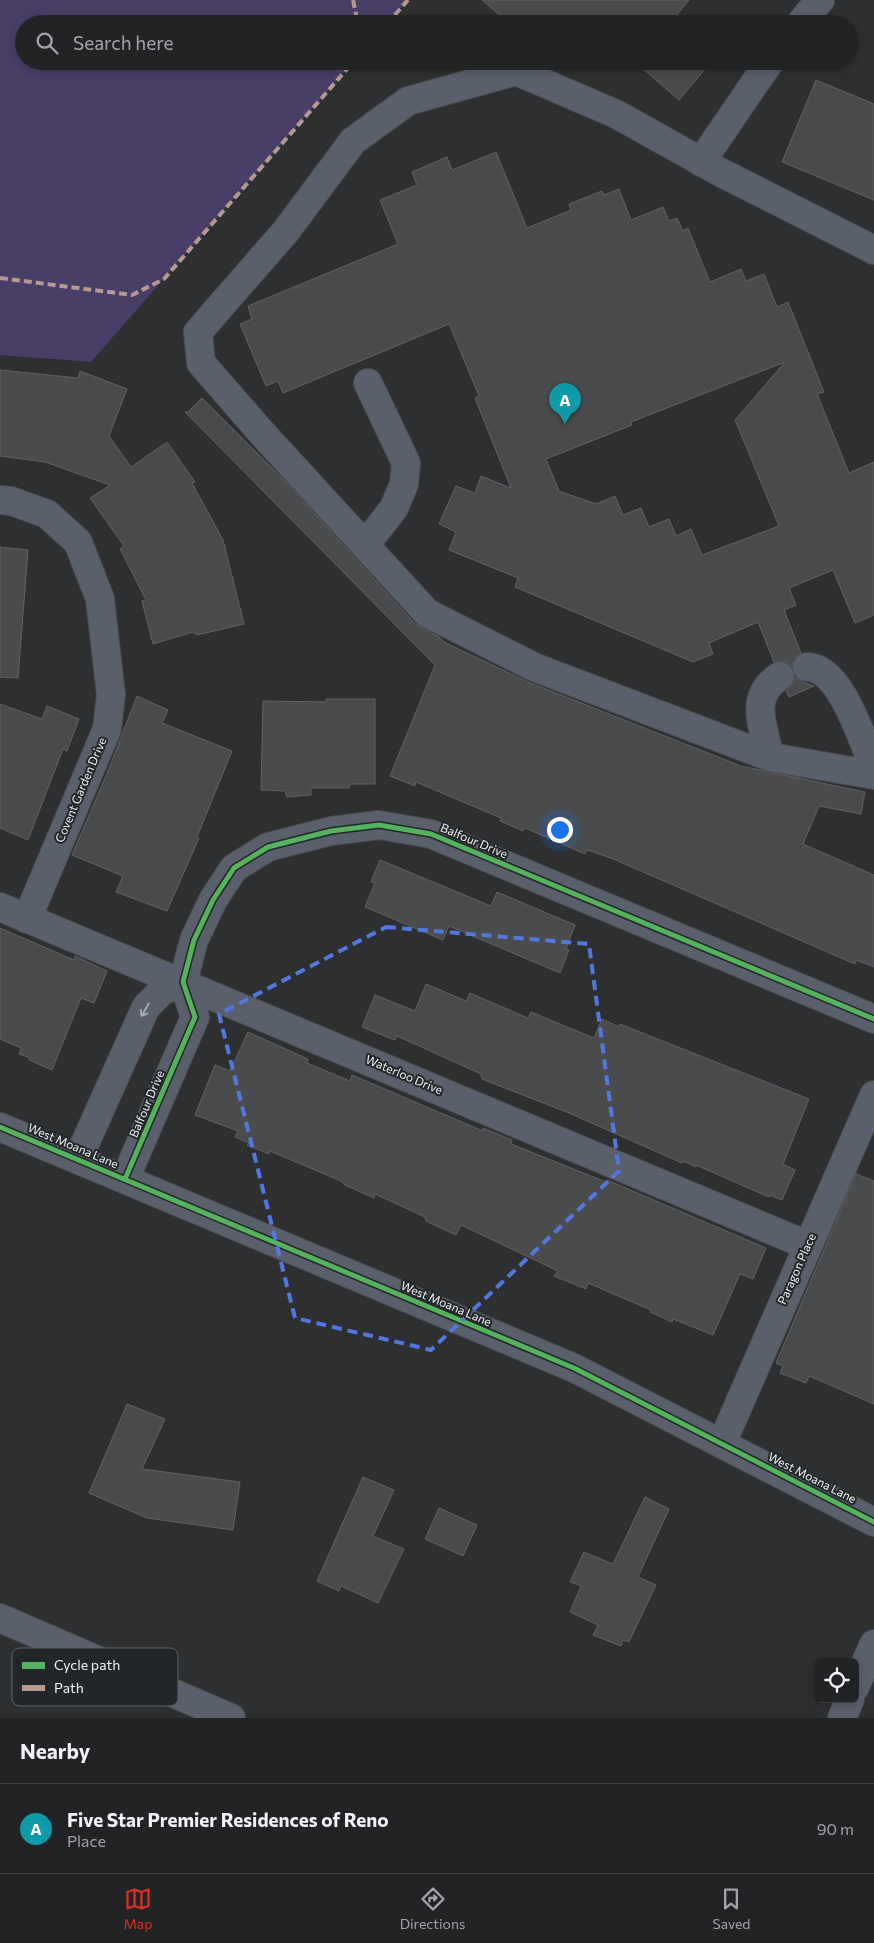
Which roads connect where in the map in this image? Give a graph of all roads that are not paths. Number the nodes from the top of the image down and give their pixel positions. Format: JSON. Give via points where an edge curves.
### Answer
{"nodes":[{"id":1,"x":820,"y":0,"type":"edge"},
{"id":2,"x":808,"y":15,"type":"edge"},
{"id":3,"x":764,"y":70,"type":"edge"},
{"id":4,"x":701,"y":162,"type":"junction"},
{"id":5,"x":874,"y":250,"type":"edge"},
{"id":6,"x":368,"y":383,"type":"dead end"},
{"id":7,"x":0,"y":500,"type":"edge"},
{"id":8,"x":365,"y":544,"type":"junction"},
{"id":9,"x":806,"y":667,"type":"dead end"},
{"id":10,"x":780,"y":676,"type":"dead end"},
{"id":11,"x":770,"y":757,"type":"junction"},
{"id":12,"x":874,"y":767,"type":"edge"},
{"id":13,"x":874,"y":775,"type":"edge"},
{"id":14,"x":0,"y":907,"type":"edge"},
{"id":15,"x":27,"y":919,"type":"junction"},
{"id":16,"x":183,"y":982,"type":"junction"},
{"id":17,"x":874,"y":1019,"type":"edge"},
{"id":18,"x":874,"y":1095,"type":"edge"},
{"id":19,"x":0,"y":1127,"type":"edge"},
{"id":20,"x":78,"y":1159,"type":"junction"},
{"id":21,"x":125,"y":1179,"type":"junction"},
{"id":22,"x":808,"y":1245,"type":"junction"},
{"id":23,"x":722,"y":1443,"type":"junction"},
{"id":24,"x":874,"y":1522,"type":"edge"},
{"id":25,"x":0,"y":1618,"type":"edge"},
{"id":26,"x":874,"y":1644,"type":"edge"},
{"id":27,"x":69,"y":1648,"type":"edge"},
{"id":28,"x":859,"y":1679,"type":"edge"},
{"id":29,"x":178,"y":1695,"type":"edge"},
{"id":30,"x":848,"y":1703,"type":"edge"},
{"id":31,"x":231,"y":1718,"type":"edge"},
{"id":32,"x":842,"y":1718,"type":"edge"}],
"edges":[{"from":1,"to":2,"type":"street"},
{"from":3,"to":4,"type":"street"},
{"from":4,"to":5,"type":"street"},
{"from":4,"to":8,"type":"street","via":[[616,114],[516,71],[408,101],[353,141],[286,231],[198,332],[201,363]]},
{"from":6,"to":8,"type":"street","via":[[406,463],[404,484],[394,508]]},
{"from":7,"to":15,"type":"street","name":"Covent Garden Drive","via":[[47,514],[78,542],[100,599],[111,695],[108,729]]},
{"from":8,"to":11,"type":"street","via":[[427,612],[534,667]]},
{"from":9,"to":12,"type":"street","via":[[824,672],[838,687]]},
{"from":10,"to":11,"type":"street","via":[[770,682],[762,693],[760,705]]},
{"from":11,"to":13,"type":"street"},
{"from":14,"to":15,"type":"street","name":"Waterloo Drive"},
{"from":15,"to":16,"type":"street","name":"Waterloo Drive"},
{"from":16,"to":17,"type":"street","name":"Balfour Drive","via":[[194,940],[213,900],[234,868],[268,847],[331,831],[379,825],[431,834]]},
{"from":16,"to":20,"type":"street","one_way":true,"via":[[162,991],[146,1007]]},
{"from":16,"to":21,"type":"street","name":"Balfour Drive","via":[[195,1017]]},
{"from":16,"to":22,"type":"street","name":"Waterloo Drive"},
{"from":18,"to":22,"type":"street","name":"Paragon Place"},
{"from":19,"to":20,"type":"street","name":"West Moana Lane"},
{"from":20,"to":21,"type":"street","name":"West Moana Lane"},
{"from":21,"to":23,"type":"street","name":"West Moana Lane","via":[[574,1368]]},
{"from":22,"to":23,"type":"street","name":"Paragon Place"},
{"from":23,"to":24,"type":"street","name":"West Moana Lane"},
{"from":25,"to":27,"type":"street"},
{"from":26,"to":28,"type":"street"},
{"from":29,"to":31,"type":"street"},
{"from":30,"to":32,"type":"street"}]}
